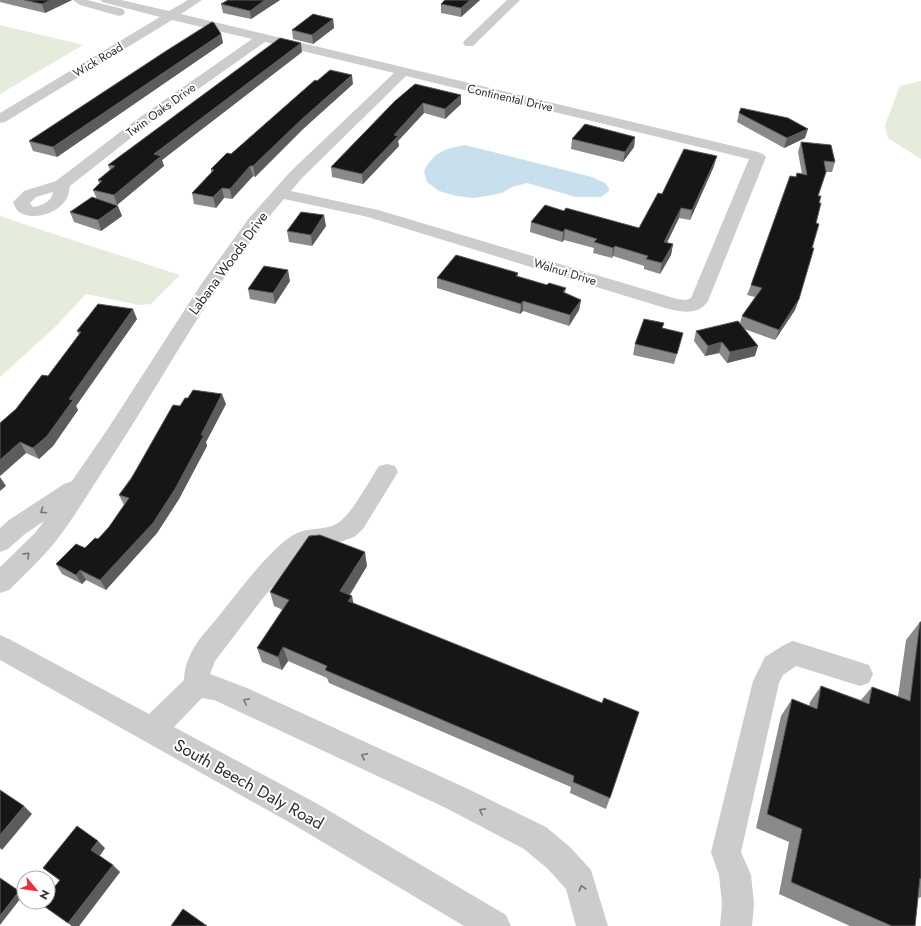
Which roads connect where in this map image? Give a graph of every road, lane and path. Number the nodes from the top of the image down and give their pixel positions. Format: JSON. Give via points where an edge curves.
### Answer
{"nodes":[{"id":1,"x":79,"y":0,"type":"edge"},
{"id":2,"x":106,"y":0,"type":"edge"},
{"id":3,"x":196,"y":0,"type":"edge"},
{"id":4,"x":514,"y":0,"type":"edge"},
{"id":5,"x":166,"y":18,"type":"junction"},
{"id":6,"x":262,"y":38,"type":"junction"},
{"id":7,"x":469,"y":43,"type":"dead end"},
{"id":8,"x":403,"y":72,"type":"junction"},
{"id":9,"x":0,"y":119,"type":"edge"},
{"id":10,"x":758,"y":157,"type":"joint"},
{"id":11,"x":62,"y":184,"type":"dead end"},
{"id":12,"x":279,"y":193,"type":"junction"},
{"id":13,"x":387,"y":472,"type":"dead end"},
{"id":14,"x":86,"y":480,"type":"junction"},
{"id":15,"x":0,"y":542,"type":"edge"},
{"id":16,"x":0,"y":583,"type":"edge"},
{"id":17,"x":0,"y":647,"type":"edge"},
{"id":18,"x":860,"y":674,"type":"dead end"},
{"id":19,"x":197,"y":686,"type":"junction"},
{"id":20,"x":153,"y":730,"type":"junction"},
{"id":21,"x":495,"y":926,"type":"edge"},
{"id":22,"x":592,"y":926,"type":"edge"},
{"id":23,"x":736,"y":926,"type":"edge"}],
"edges":[{"from":1,"to":5,"type":"street","name":"Continental Drive","via":[[91,5]]},
{"from":2,"to":5,"type":"street","name":"Continental Drive"},
{"from":3,"to":5,"type":"street","name":"Wick Road"},
{"from":4,"to":7,"type":"street"},
{"from":5,"to":6,"type":"street","name":"Continental Drive","via":[[199,30]]},
{"from":5,"to":9,"type":"street","name":"Wick Road"},
{"from":6,"to":8,"type":"street","name":"Continental Drive"},
{"from":6,"to":11,"type":"street","name":"Twin Oaks Drive","via":[[141,123]]},
{"from":8,"to":10,"type":"street","name":"Continental Drive"},
{"from":8,"to":12,"type":"street","name":"Labana Woods Drive"},
{"from":10,"to":12,"type":"street","name":"Walnut Drive","via":[[699,301],[692,306],[676,305],[372,213]]},
{"from":12,"to":14,"type":"street","name":"Labana Woods Drive","via":[[208,287]]},
{"from":13,"to":19,"type":"street","via":[[355,522],[346,530],[323,538],[305,540],[289,551],[206,653],[197,671]]},
{"from":14,"to":15,"type":"street","name":"Labana Woods Drive","one_way":true,"via":[[17,527]]},
{"from":16,"to":14,"type":"street","name":"Labana Woods Drive","one_way":true,"via":[[43,540]]},
{"from":17,"to":20,"type":"street","name":"South Beech Daly Road"},
{"from":18,"to":23,"type":"street","via":[[794,653],[774,666],[766,681],[726,852],[735,875],[738,904]]},
{"from":19,"to":20,"type":"street","via":[[186,693]]},
{"from":22,"to":19,"type":"street","one_way":true,"via":[[580,881],[559,858],[535,838],[456,798],[237,697],[208,686]]},
{"from":20,"to":21,"type":"street","name":"South Beech Daly Road","via":[[305,814]]}]}
